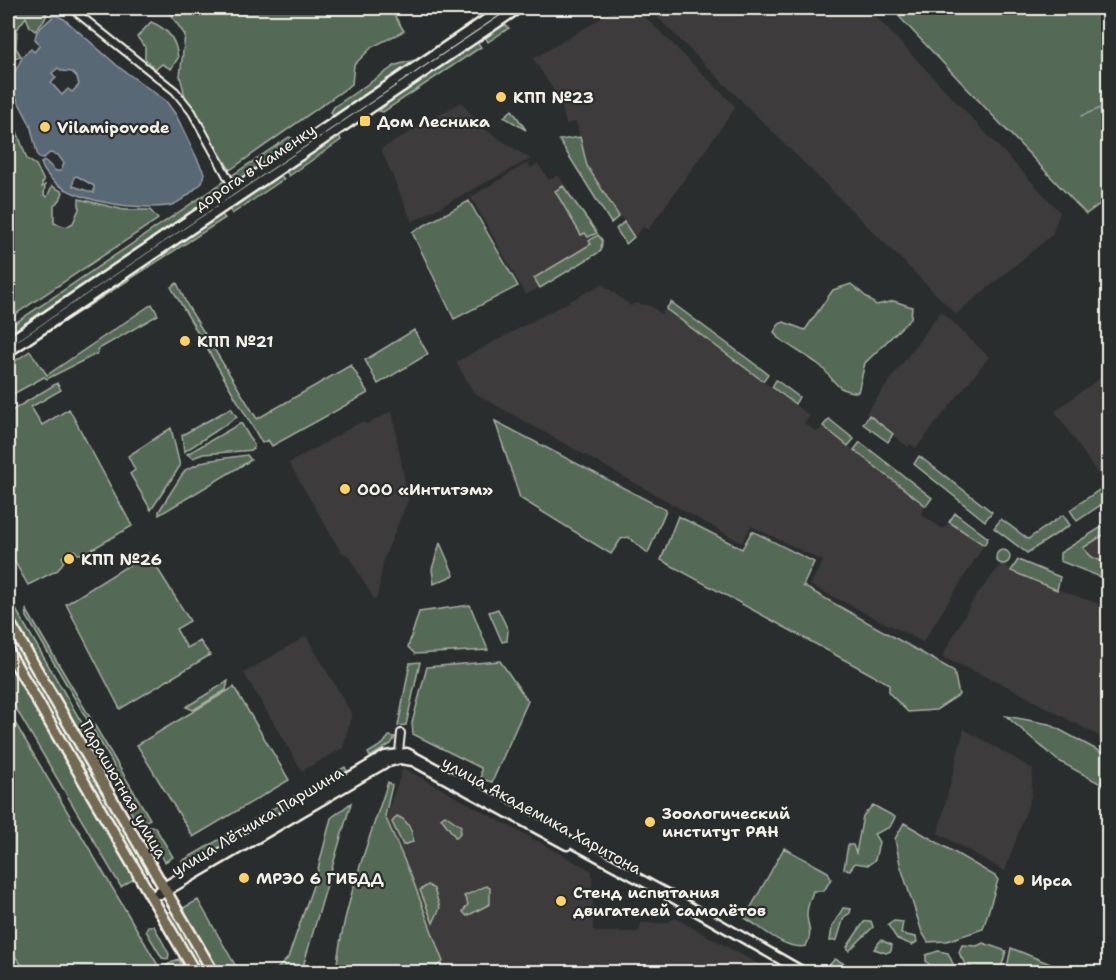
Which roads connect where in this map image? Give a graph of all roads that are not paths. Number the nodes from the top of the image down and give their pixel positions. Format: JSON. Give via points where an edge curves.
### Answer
{"nodes":[{"id":1,"x":71,"y":8,"type":"edge"},
{"id":2,"x":503,"y":8,"type":"edge"},
{"id":3,"x":519,"y":8,"type":"edge"},
{"id":4,"x":234,"y":189,"type":"junction"},
{"id":5,"x":8,"y":342,"type":"edge"},
{"id":6,"x":8,"y":352,"type":"edge"},
{"id":7,"x":8,"y":620,"type":"edge"},
{"id":8,"x":8,"y":651,"type":"edge"},
{"id":9,"x":401,"y":733,"type":"dead end"},
{"id":10,"x":399,"y":752,"type":"junction"},
{"id":11,"x":393,"y":760,"type":"joint"},
{"id":12,"x":165,"y":890,"type":"junction"},
{"id":13,"x":663,"y":895,"type":"junction"},
{"id":14,"x":152,"y":897,"type":"junction"},
{"id":15,"x":195,"y":972,"type":"edge"},
{"id":16,"x":213,"y":972,"type":"edge"},
{"id":17,"x":802,"y":972,"type":"edge"}],
"edges":[{"from":1,"to":4,"type":"street","via":[[175,91],[192,112]]},
{"from":2,"to":4,"type":"street","name":"дорога в Каменку"},
{"from":3,"to":6,"type":"street","name":"дорога в Каменку"},
{"from":4,"to":5,"type":"street","name":"дорога в Каменку"},
{"from":7,"to":12,"type":"main road","name":"Парашютная улица"},
{"from":8,"to":14,"type":"main road","name":"Парашютная улица"},
{"from":9,"to":10,"type":"street"},
{"from":10,"to":12,"type":"street","name":"улица Лётчика Паршина","via":[[385,756]]},
{"from":10,"to":13,"type":"street","name":"улица Академика Харитона","via":[[431,763]]},
{"from":11,"to":12,"type":"street","name":"улица Лётчика Паршина"},
{"from":11,"to":13,"type":"street","name":"улица Академика Харитона","via":[[413,761]]},
{"from":12,"to":14,"type":"street","name":"улица Лётчика Паршина"},
{"from":12,"to":16,"type":"main road","name":"Парашютная улица"},
{"from":13,"to":17,"type":"street","name":"улица Академика Харитона"},
{"from":14,"to":15,"type":"main road","name":"Парашютная улица"}]}
